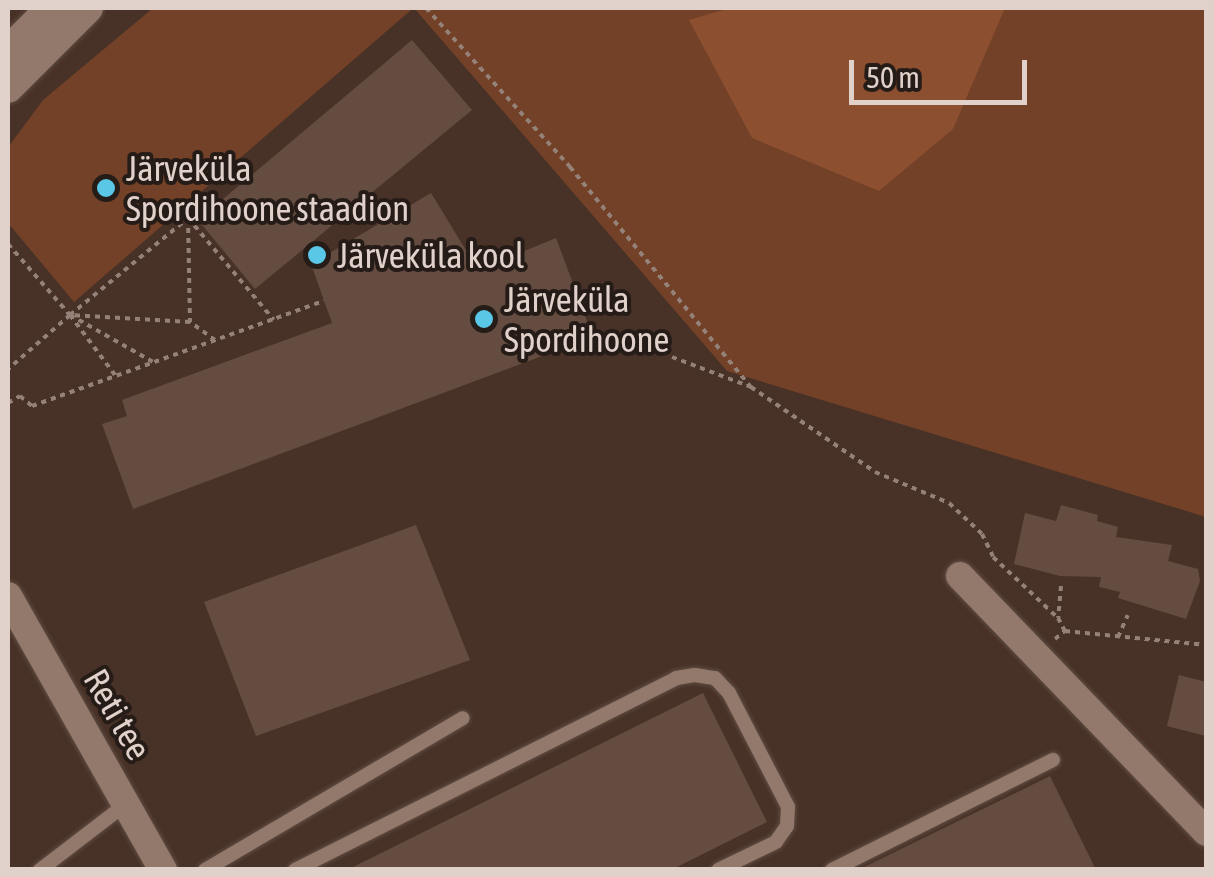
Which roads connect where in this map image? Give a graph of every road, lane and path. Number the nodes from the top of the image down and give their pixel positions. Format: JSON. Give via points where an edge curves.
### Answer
{"nodes":[{"id":1,"x":51,"y":8,"type":"edge"},
{"id":2,"x":88,"y":8,"type":"edge"},
{"id":3,"x":426,"y":8,"type":"edge"},
{"id":4,"x":8,"y":49,"type":"edge"},
{"id":5,"x":8,"y":88,"type":"edge"},
{"id":6,"x":188,"y":218,"type":"junction"},
{"id":7,"x":8,"y":244,"type":"edge"},
{"id":8,"x":324,"y":301,"type":"dead end"},
{"id":9,"x":70,"y":316,"type":"junction"},
{"id":10,"x":274,"y":320,"type":"junction"},
{"id":11,"x":190,"y":322,"type":"junction"},
{"id":12,"x":216,"y":340,"type":"junction"},
{"id":13,"x":672,"y":357,"type":"dead end"},
{"id":14,"x":153,"y":362,"type":"junction"},
{"id":15,"x":8,"y":369,"type":"edge"},
{"id":16,"x":115,"y":375,"type":"junction"},
{"id":17,"x":752,"y":388,"type":"junction"},
{"id":18,"x":8,"y":403,"type":"edge"},
{"id":19,"x":960,"y":576,"type":"dead end"},
{"id":20,"x":1061,"y":586,"type":"dead end"},
{"id":21,"x":8,"y":596,"type":"edge"},
{"id":22,"x":1128,"y":615,"type":"dead end"},
{"id":23,"x":1058,"y":618,"type":"junction"},
{"id":24,"x":1065,"y":631,"type":"junction"},
{"id":25,"x":1118,"y":637,"type":"junction"},
{"id":26,"x":1206,"y":645,"type":"edge"},
{"id":27,"x":1036,"y":654,"type":"junction"},
{"id":28,"x":463,"y":718,"type":"dead end"},
{"id":29,"x":1053,"y":760,"type":"dead end"},
{"id":30,"x":126,"y":804,"type":"junction"},
{"id":31,"x":1206,"y":832,"type":"edge"},
{"id":32,"x":40,"y":870,"type":"edge"},
{"id":33,"x":162,"y":870,"type":"edge"},
{"id":34,"x":205,"y":870,"type":"edge"},
{"id":35,"x":295,"y":870,"type":"edge"},
{"id":36,"x":718,"y":870,"type":"edge"},
{"id":37,"x":832,"y":870,"type":"edge"}],
"edges":[{"from":1,"to":4,"type":"street"},
{"from":2,"to":5,"type":"street"},
{"from":3,"to":17,"type":"path","via":[[570,167]]},
{"from":6,"to":9,"type":"path"},
{"from":6,"to":10,"type":"path"},
{"from":6,"to":11,"type":"path"},
{"from":7,"to":9,"type":"path"},
{"from":8,"to":10,"type":"path"},
{"from":9,"to":11,"type":"path"},
{"from":9,"to":14,"type":"path"},
{"from":9,"to":15,"type":"path"},
{"from":9,"to":16,"type":"path"},
{"from":10,"to":12,"type":"path"},
{"from":11,"to":12,"type":"path"},
{"from":12,"to":14,"type":"path"},
{"from":13,"to":17,"type":"path"},
{"from":14,"to":16,"type":"path"},
{"from":16,"to":18,"type":"path","via":[[32,406],[20,396]]},
{"from":17,"to":23,"type":"path","via":[[875,472],[949,504],[982,534],[992,557]]},
{"from":19,"to":27,"type":"street"},
{"from":20,"to":23,"type":"path"},
{"from":21,"to":30,"type":"street","name":"Reti tee"},
{"from":22,"to":25,"type":"path"},
{"from":23,"to":24,"type":"path"},
{"from":24,"to":25,"type":"path"},
{"from":24,"to":27,"type":"path"},
{"from":25,"to":26,"type":"path"},
{"from":27,"to":31,"type":"street"},
{"from":28,"to":34,"type":"lane"},
{"from":29,"to":37,"type":"lane"},
{"from":30,"to":32,"type":"lane"},
{"from":30,"to":33,"type":"street","name":"Reti tee"},
{"from":35,"to":36,"type":"lane","via":[[676,678],[695,675],[715,678],[729,693],[788,807],[776,842]]}]}
